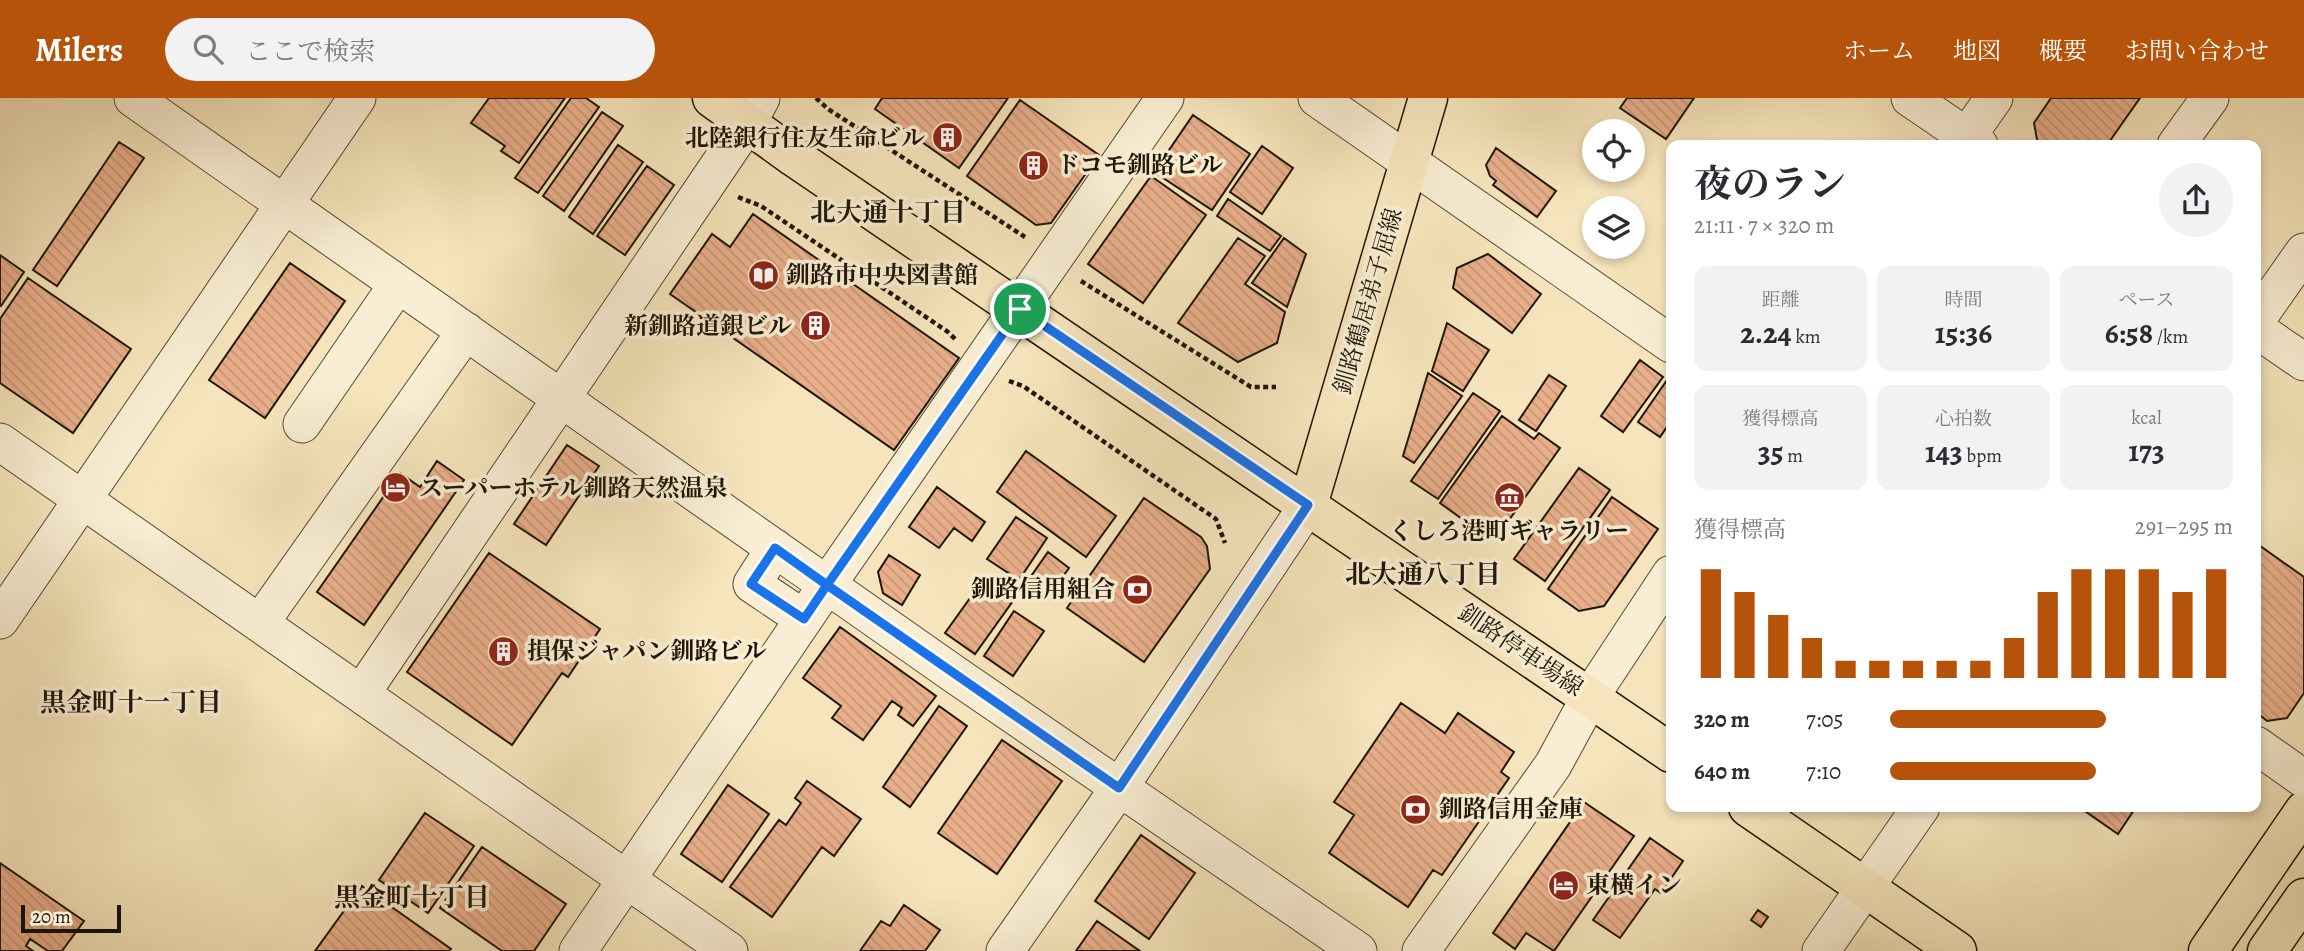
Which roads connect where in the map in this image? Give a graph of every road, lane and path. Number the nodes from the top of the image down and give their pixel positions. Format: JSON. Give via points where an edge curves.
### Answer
{"nodes":[{"id":1,"x":133,"y":98,"type":"edge"},
{"id":2,"x":357,"y":98,"type":"edge"},
{"id":3,"x":712,"y":98,"type":"edge"},
{"id":4,"x":816,"y":98,"type":"edge"},
{"id":5,"x":1165,"y":98,"type":"edge"},
{"id":6,"x":1317,"y":98,"type":"edge"},
{"id":7,"x":1428,"y":98,"type":"edge"},
{"id":8,"x":1910,"y":98,"type":"edge"},
{"id":9,"x":1994,"y":98,"type":"edge"},
{"id":10,"x":2210,"y":98,"type":"edge"},
{"id":11,"x":754,"y":111,"type":"edge"},
{"id":12,"x":1965,"y":140,"type":"edge"},
{"id":13,"x":1971,"y":140,"type":"edge"},
{"id":14,"x":2180,"y":140,"type":"edge"},
{"id":15,"x":1409,"y":160,"type":"junction"},
{"id":16,"x":733,"y":195,"type":"dead end"},
{"id":17,"x":282,"y":204,"type":"junction"},
{"id":18,"x":1036,"y":235,"type":"dead end"},
{"id":19,"x":2304,"y":252,"type":"edge"},
{"id":20,"x":1076,"y":278,"type":"dead end"},
{"id":21,"x":398,"y":284,"type":"junction"},
{"id":22,"x":1020,"y":309,"type":"junction"},
{"id":23,"x":2261,"y":313,"type":"edge"},
{"id":24,"x":466,"y":331,"type":"junction"},
{"id":25,"x":2261,"y":332,"type":"edge"},
{"id":26,"x":956,"y":340,"type":"dead end"},
{"id":27,"x":1666,"y":340,"type":"edge"},
{"id":28,"x":2304,"y":362,"type":"edge"},
{"id":29,"x":1003,"y":379,"type":"dead end"},
{"id":30,"x":1276,"y":387,"type":"dead end"},
{"id":31,"x":561,"y":397,"type":"junction"},
{"id":32,"x":302,"y":424,"type":"dead end"},
{"id":33,"x":0,"y":442,"type":"edge"},
{"id":34,"x":82,"y":498,"type":"junction"},
{"id":35,"x":1308,"y":505,"type":"junction"},
{"id":36,"x":1225,"y":543,"type":"dead end"},
{"id":37,"x":775,"y":548,"type":"junction"},
{"id":38,"x":1666,"y":582,"type":"edge"},
{"id":39,"x":827,"y":585,"type":"junction"},
{"id":40,"x":804,"y":619,"type":"junction"},
{"id":41,"x":0,"y":620,"type":"edge"},
{"id":42,"x":260,"y":623,"type":"junction"},
{"id":43,"x":361,"y":694,"type":"junction"},
{"id":44,"x":1590,"y":697,"type":"junction"},
{"id":45,"x":2261,"y":749,"type":"edge"},
{"id":46,"x":1666,"y":750,"type":"edge"},
{"id":47,"x":2304,"y":779,"type":"edge"},
{"id":48,"x":1119,"y":788,"type":"junction"},
{"id":49,"x":2304,"y":811,"type":"edge"},
{"id":50,"x":1755,"y":812,"type":"edge"},
{"id":51,"x":1918,"y":812,"type":"edge"},
{"id":52,"x":628,"y":880,"type":"junction"},
{"id":53,"x":1865,"y":888,"type":"junction"},
{"id":54,"x":2304,"y":898,"type":"edge"},
{"id":55,"x":578,"y":951,"type":"edge"},
{"id":56,"x":729,"y":951,"type":"edge"},
{"id":57,"x":1005,"y":951,"type":"edge"},
{"id":58,"x":1358,"y":951,"type":"edge"},
{"id":59,"x":1421,"y":951,"type":"edge"},
{"id":60,"x":1821,"y":951,"type":"edge"},
{"id":61,"x":1957,"y":951,"type":"edge"},
{"id":62,"x":2208,"y":951,"type":"edge"},
{"id":63,"x":2267,"y":951,"type":"edge"}],
"edges":[{"from":1,"to":17,"type":"street"},
{"from":2,"to":17,"type":"street"},
{"from":3,"to":11,"type":"main road","name":"釧路停車場線"},
{"from":4,"to":18,"type":"path","via":[[1023,237]]},
{"from":5,"to":22,"type":"street"},
{"from":6,"to":15,"type":"street"},
{"from":7,"to":15,"type":"main road","name":"釧路鶴居弟子屈線"},
{"from":8,"to":12,"type":"street"},
{"from":9,"to":13,"type":"street"},
{"from":10,"to":14,"type":"street"},
{"from":11,"to":22,"type":"main road","name":"釧路停車場線"},
{"from":11,"to":31,"type":"street"},
{"from":15,"to":27,"type":"street"},
{"from":15,"to":35,"type":"main road","name":"釧路鶴居弟子屈線"},
{"from":16,"to":26,"type":"path","via":[[761,206]]},
{"from":17,"to":21,"type":"street"},
{"from":17,"to":34,"type":"street"},
{"from":19,"to":23,"type":"street"},
{"from":20,"to":30,"type":"path","via":[[1251,387]]},
{"from":21,"to":24,"type":"street"},
{"from":21,"to":32,"type":"street"},
{"from":22,"to":35,"type":"main road","name":"釧路停車場線"},
{"from":22,"to":39,"type":"street"},
{"from":24,"to":31,"type":"street"},
{"from":24,"to":42,"type":"street"},
{"from":25,"to":28,"type":"street"},
{"from":29,"to":36,"type":"path","via":[[1023,386],[1216,519]]},
{"from":31,"to":37,"type":"street"},
{"from":31,"to":43,"type":"street"},
{"from":33,"to":34,"type":"street"},
{"from":34,"to":41,"type":"street"},
{"from":34,"to":42,"type":"street"},
{"from":35,"to":44,"type":"main road","name":"釧路停車場線"},
{"from":35,"to":48,"type":"street"},
{"from":37,"to":39,"type":"street"},
{"from":37,"to":40,"type":"street","via":[[751,584]]},
{"from":38,"to":44,"type":"street"},
{"from":39,"to":40,"type":"street"},
{"from":39,"to":48,"type":"street"},
{"from":40,"to":52,"type":"street"},
{"from":42,"to":43,"type":"street"},
{"from":43,"to":52,"type":"street"},
{"from":44,"to":46,"type":"main road","name":"釧路停車場線"},
{"from":44,"to":59,"type":"street","via":[[1553,765]]},
{"from":45,"to":47,"type":"street"},
{"from":48,"to":57,"type":"street"},
{"from":48,"to":58,"type":"street"},
{"from":49,"to":62,"type":"main road"},
{"from":50,"to":53,"type":"main road"},
{"from":51,"to":53,"type":"street"},
{"from":52,"to":55,"type":"street"},
{"from":52,"to":56,"type":"street"},
{"from":53,"to":60,"type":"street"},
{"from":53,"to":61,"type":"main road"},
{"from":54,"to":63,"type":"main road"}]}
